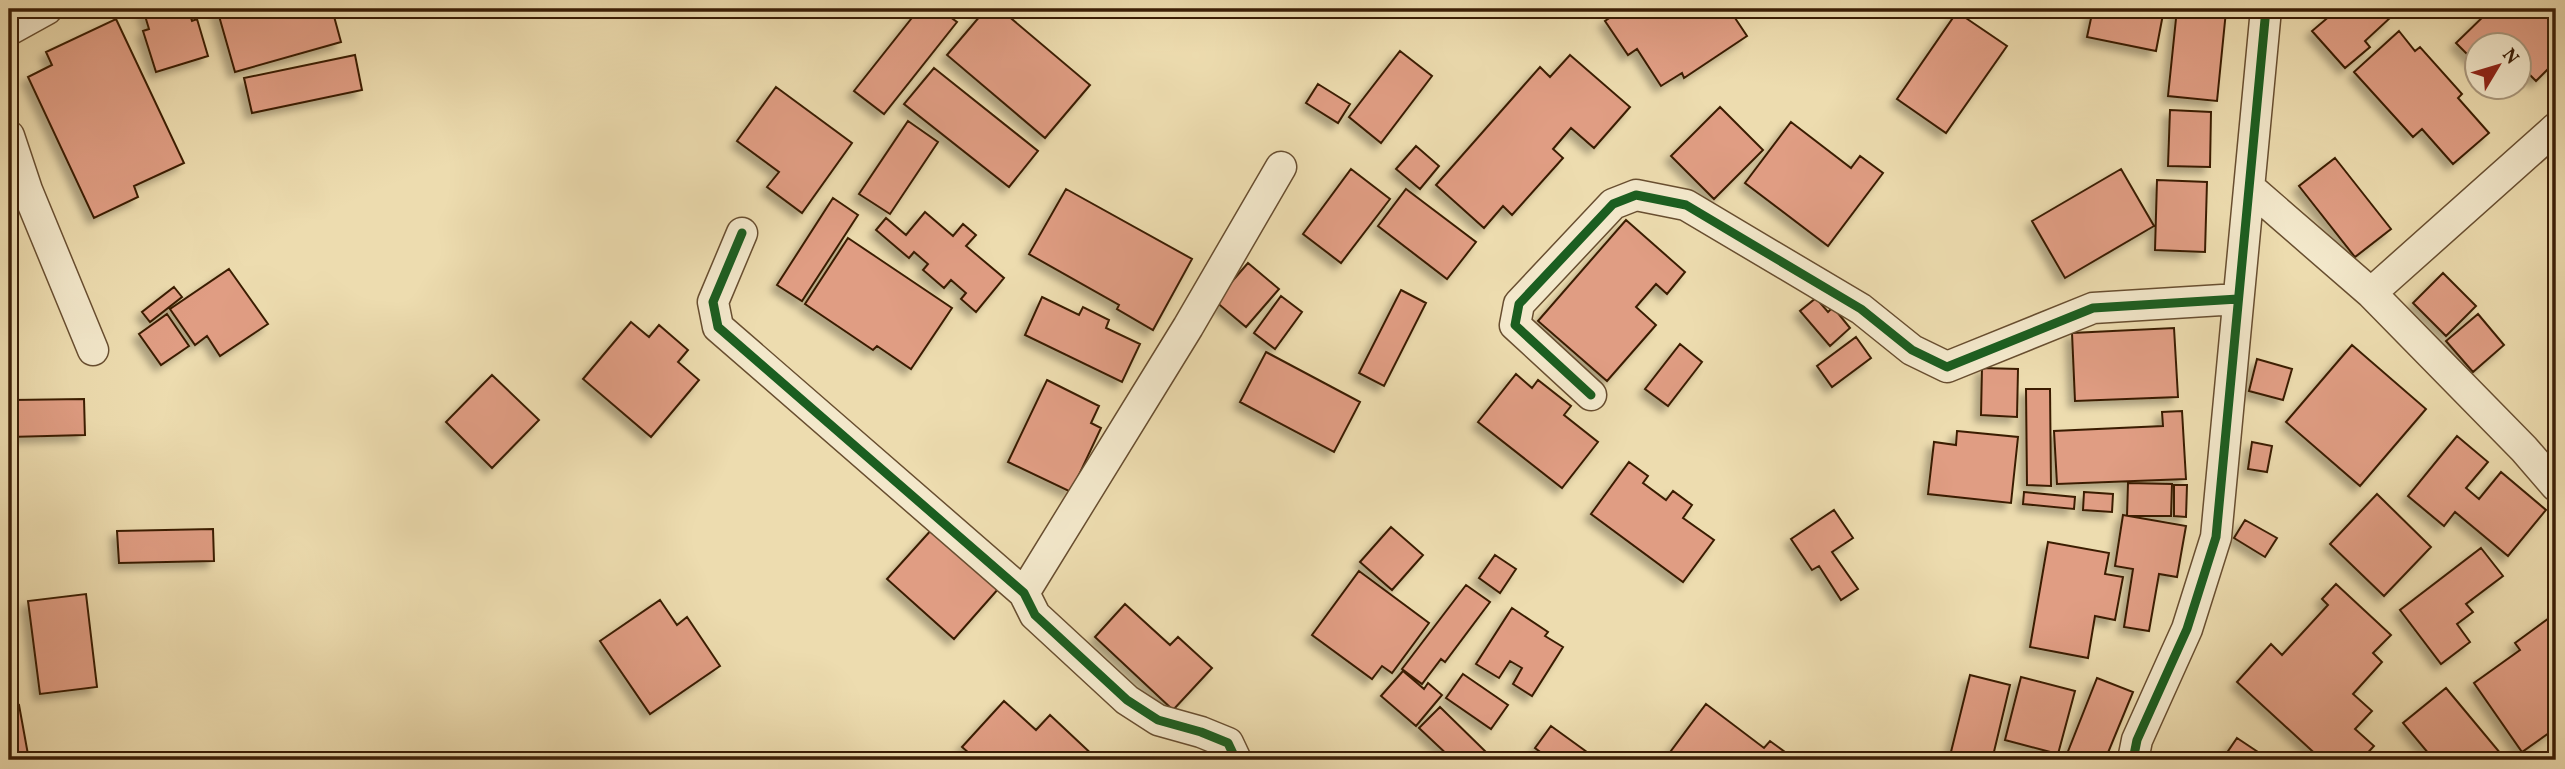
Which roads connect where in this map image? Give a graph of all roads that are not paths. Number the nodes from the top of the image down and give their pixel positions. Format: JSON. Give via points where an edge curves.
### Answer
{"nodes":[{"id":1,"x":47,"y":9,"type":"edge"},
{"id":2,"x":2266,"y":9,"type":"edge"},
{"id":3,"x":9,"y":30,"type":"edge"},
{"id":4,"x":2556,"y":128,"type":"edge"},
{"id":5,"x":9,"y":136,"type":"edge"},
{"id":6,"x":1281,"y":167,"type":"dead end"},
{"id":7,"x":2250,"y":188,"type":"junction"},
{"id":8,"x":742,"y":233,"type":"dead end"},
{"id":9,"x":2371,"y":293,"type":"junction"},
{"id":10,"x":2238,"y":299,"type":"junction"},
{"id":11,"x":93,"y":350,"type":"dead end"},
{"id":12,"x":1591,"y":395,"type":"dead end"},
{"id":13,"x":2556,"y":485,"type":"edge"},
{"id":14,"x":1024,"y":593,"type":"junction"},
{"id":15,"x":1236,"y":760,"type":"edge"},
{"id":16,"x":2133,"y":760,"type":"edge"}],
"edges":[{"from":1,"to":3,"type":"street"},
{"from":2,"to":7,"type":"street"},
{"from":4,"to":9,"type":"street"},
{"from":5,"to":11,"type":"street"},
{"from":6,"to":14,"type":"street"},
{"from":7,"to":9,"type":"street"},
{"from":7,"to":10,"type":"street"},
{"from":8,"to":14,"type":"street","via":[[713,302],[718,327]]},
{"from":9,"to":13,"type":"street"},
{"from":10,"to":12,"type":"street","via":[[2093,308],[1947,367],[1912,350],[1861,309],[1686,205],[1636,195],[1613,204],[1519,303],[1515,325]]},
{"from":10,"to":16,"type":"street","via":[[2216,537],[2187,629],[2137,740]]},
{"from":14,"to":15,"type":"street","via":[[1035,615],[1128,700],[1158,720],[1228,743]]}]}
